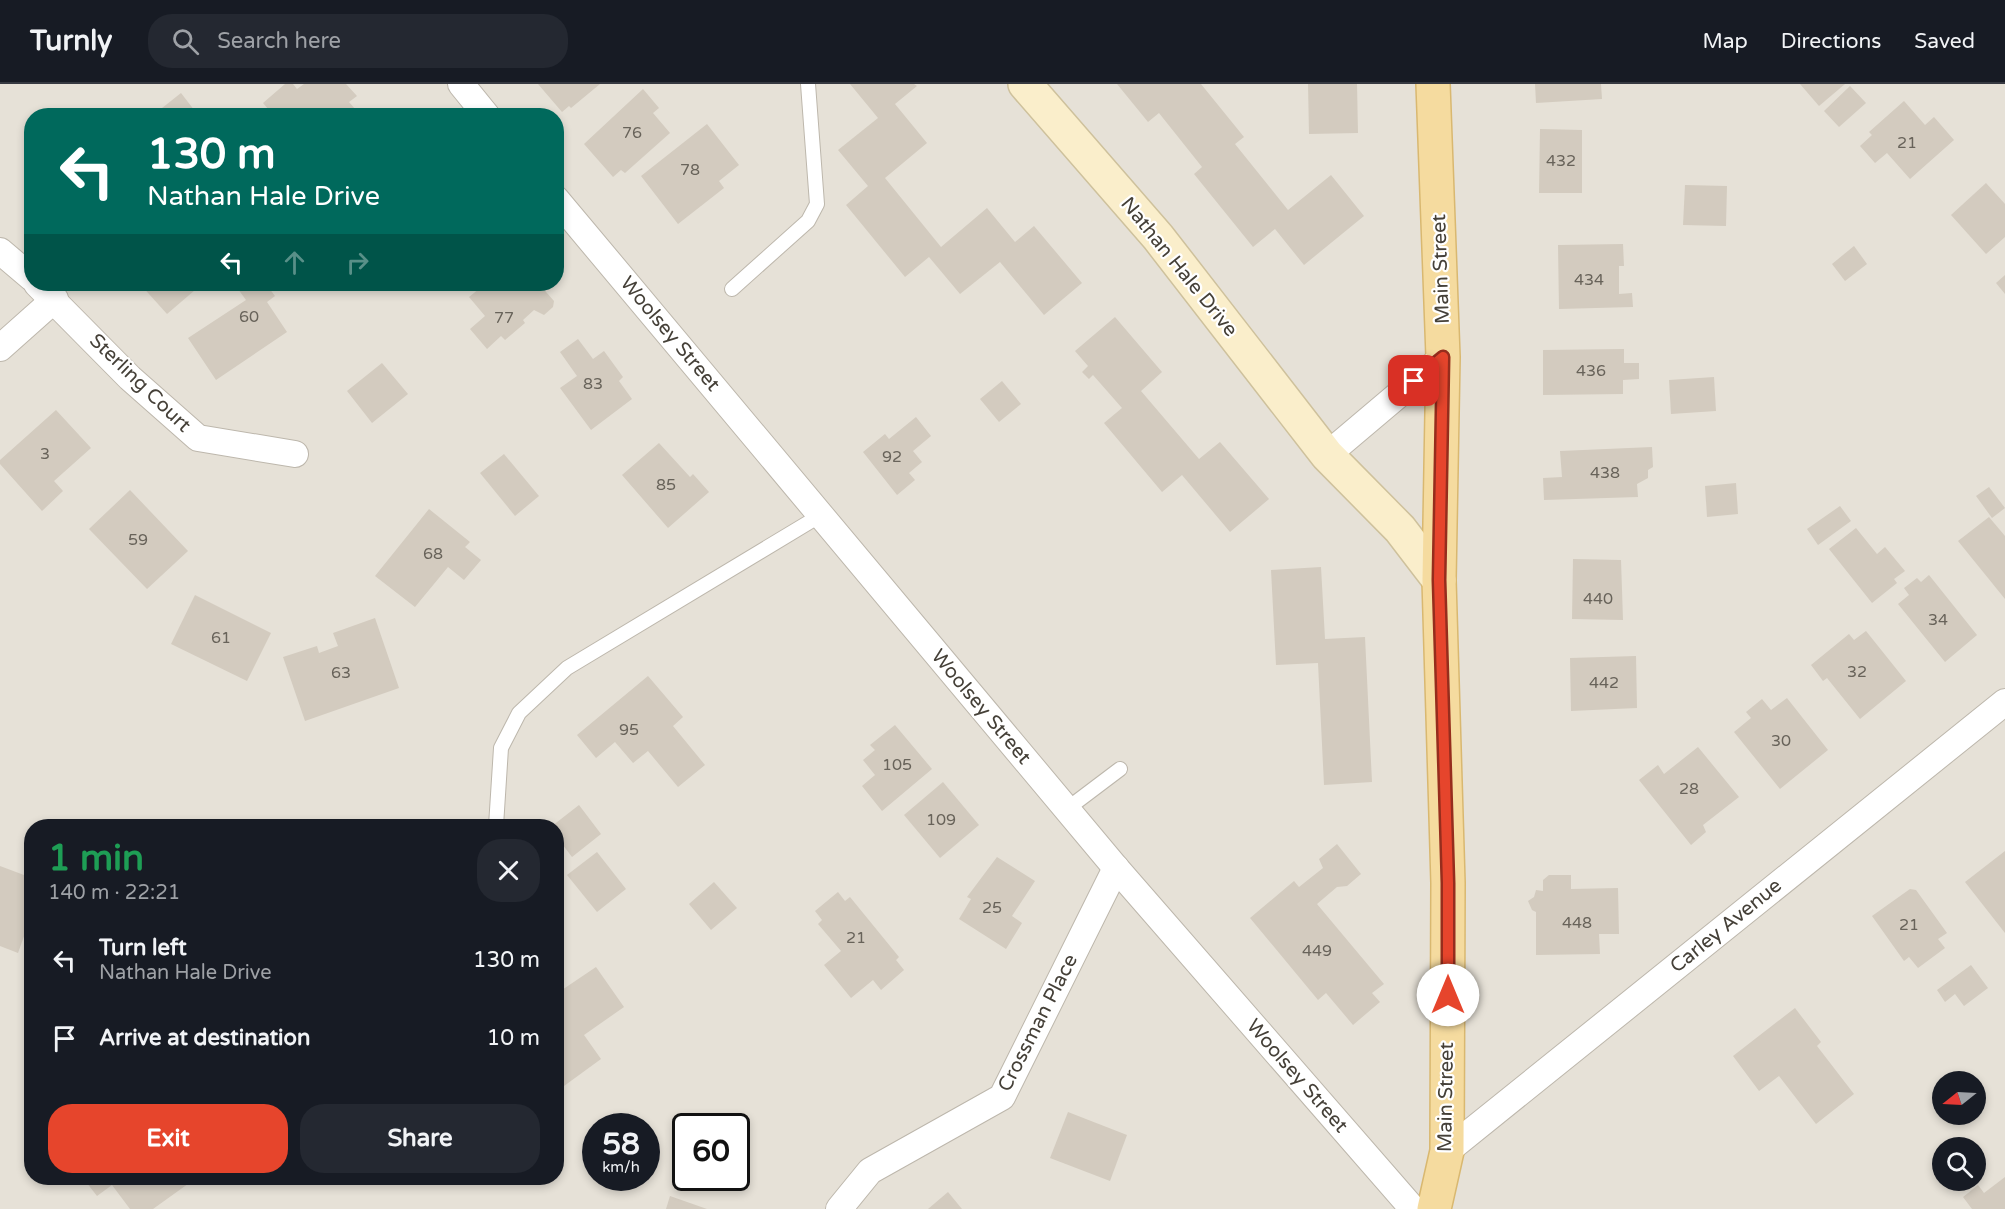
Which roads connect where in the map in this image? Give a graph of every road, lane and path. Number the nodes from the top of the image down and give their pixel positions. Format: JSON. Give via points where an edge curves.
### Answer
{"nodes":[{"id":1,"x":461,"y":84,"type":"edge"},
{"id":2,"x":808,"y":84,"type":"edge"},
{"id":3,"x":1025,"y":84,"type":"edge"},
{"id":4,"x":1434,"y":84,"type":"edge"},
{"id":5,"x":480,"y":108,"type":"edge"},
{"id":6,"x":564,"y":209,"type":"edge"},
{"id":7,"x":0,"y":250,"type":"edge"},
{"id":8,"x":24,"y":271,"type":"edge"},
{"id":9,"x":732,"y":289,"type":"dead end"},
{"id":10,"x":46,"y":291,"type":"edge"},
{"id":11,"x":0,"y":348,"type":"edge"},
{"id":12,"x":1443,"y":357,"type":"junction"},
{"id":13,"x":295,"y":454,"type":"dead end"},
{"id":14,"x":1327,"y":454,"type":"junction"},
{"id":15,"x":821,"y":515,"type":"junction"},
{"id":16,"x":1439,"y":580,"type":"junction"},
{"id":17,"x":2005,"y":702,"type":"edge"},
{"id":18,"x":1120,"y":769,"type":"dead end"},
{"id":19,"x":1067,"y":808,"type":"junction"},
{"id":20,"x":496,"y":819,"type":"edge"},
{"id":21,"x":1116,"y":868,"type":"junction"},
{"id":22,"x":1447,"y":1151,"type":"junction"},
{"id":23,"x":839,"y":1209,"type":"edge"},
{"id":24,"x":1413,"y":1209,"type":"edge"},
{"id":25,"x":1434,"y":1209,"type":"edge"}],
"edges":[{"from":1,"to":5,"type":"street"},
{"from":2,"to":9,"type":"lane","via":[[816,204],[808,221]]},
{"from":3,"to":14,"type":"street","name":"Nathan Hale Drive","via":[[1158,237]]},
{"from":4,"to":12,"type":"main road","name":"Main Street"},
{"from":6,"to":15,"type":"street","name":"Woolsey Street"},
{"from":7,"to":8,"type":"street"},
{"from":10,"to":11,"type":"street"},
{"from":10,"to":13,"type":"street","name":"Sterling Court","via":[[130,378],[198,438]]},
{"from":12,"to":14,"type":"street"},
{"from":12,"to":16,"type":"main road","name":"Main Street"},
{"from":14,"to":16,"type":"street","name":"Nathan Hale Drive","via":[[1400,529]]},
{"from":15,"to":19,"type":"street","name":"Woolsey Street"},
{"from":15,"to":20,"type":"lane","via":[[567,668],[519,713],[501,748]]},
{"from":16,"to":22,"type":"main road","name":"Main Street","via":[[1448,883]]},
{"from":17,"to":22,"type":"street","name":"Carley Avenue"},
{"from":18,"to":19,"type":"lane"},
{"from":19,"to":21,"type":"street","name":"Woolsey Street"},
{"from":21,"to":23,"type":"street","name":"Crossman Place","via":[[1002,1097],[870,1171]]},
{"from":21,"to":24,"type":"street","name":"Woolsey Street"},
{"from":22,"to":25,"type":"main road","name":"Main Street"}]}
